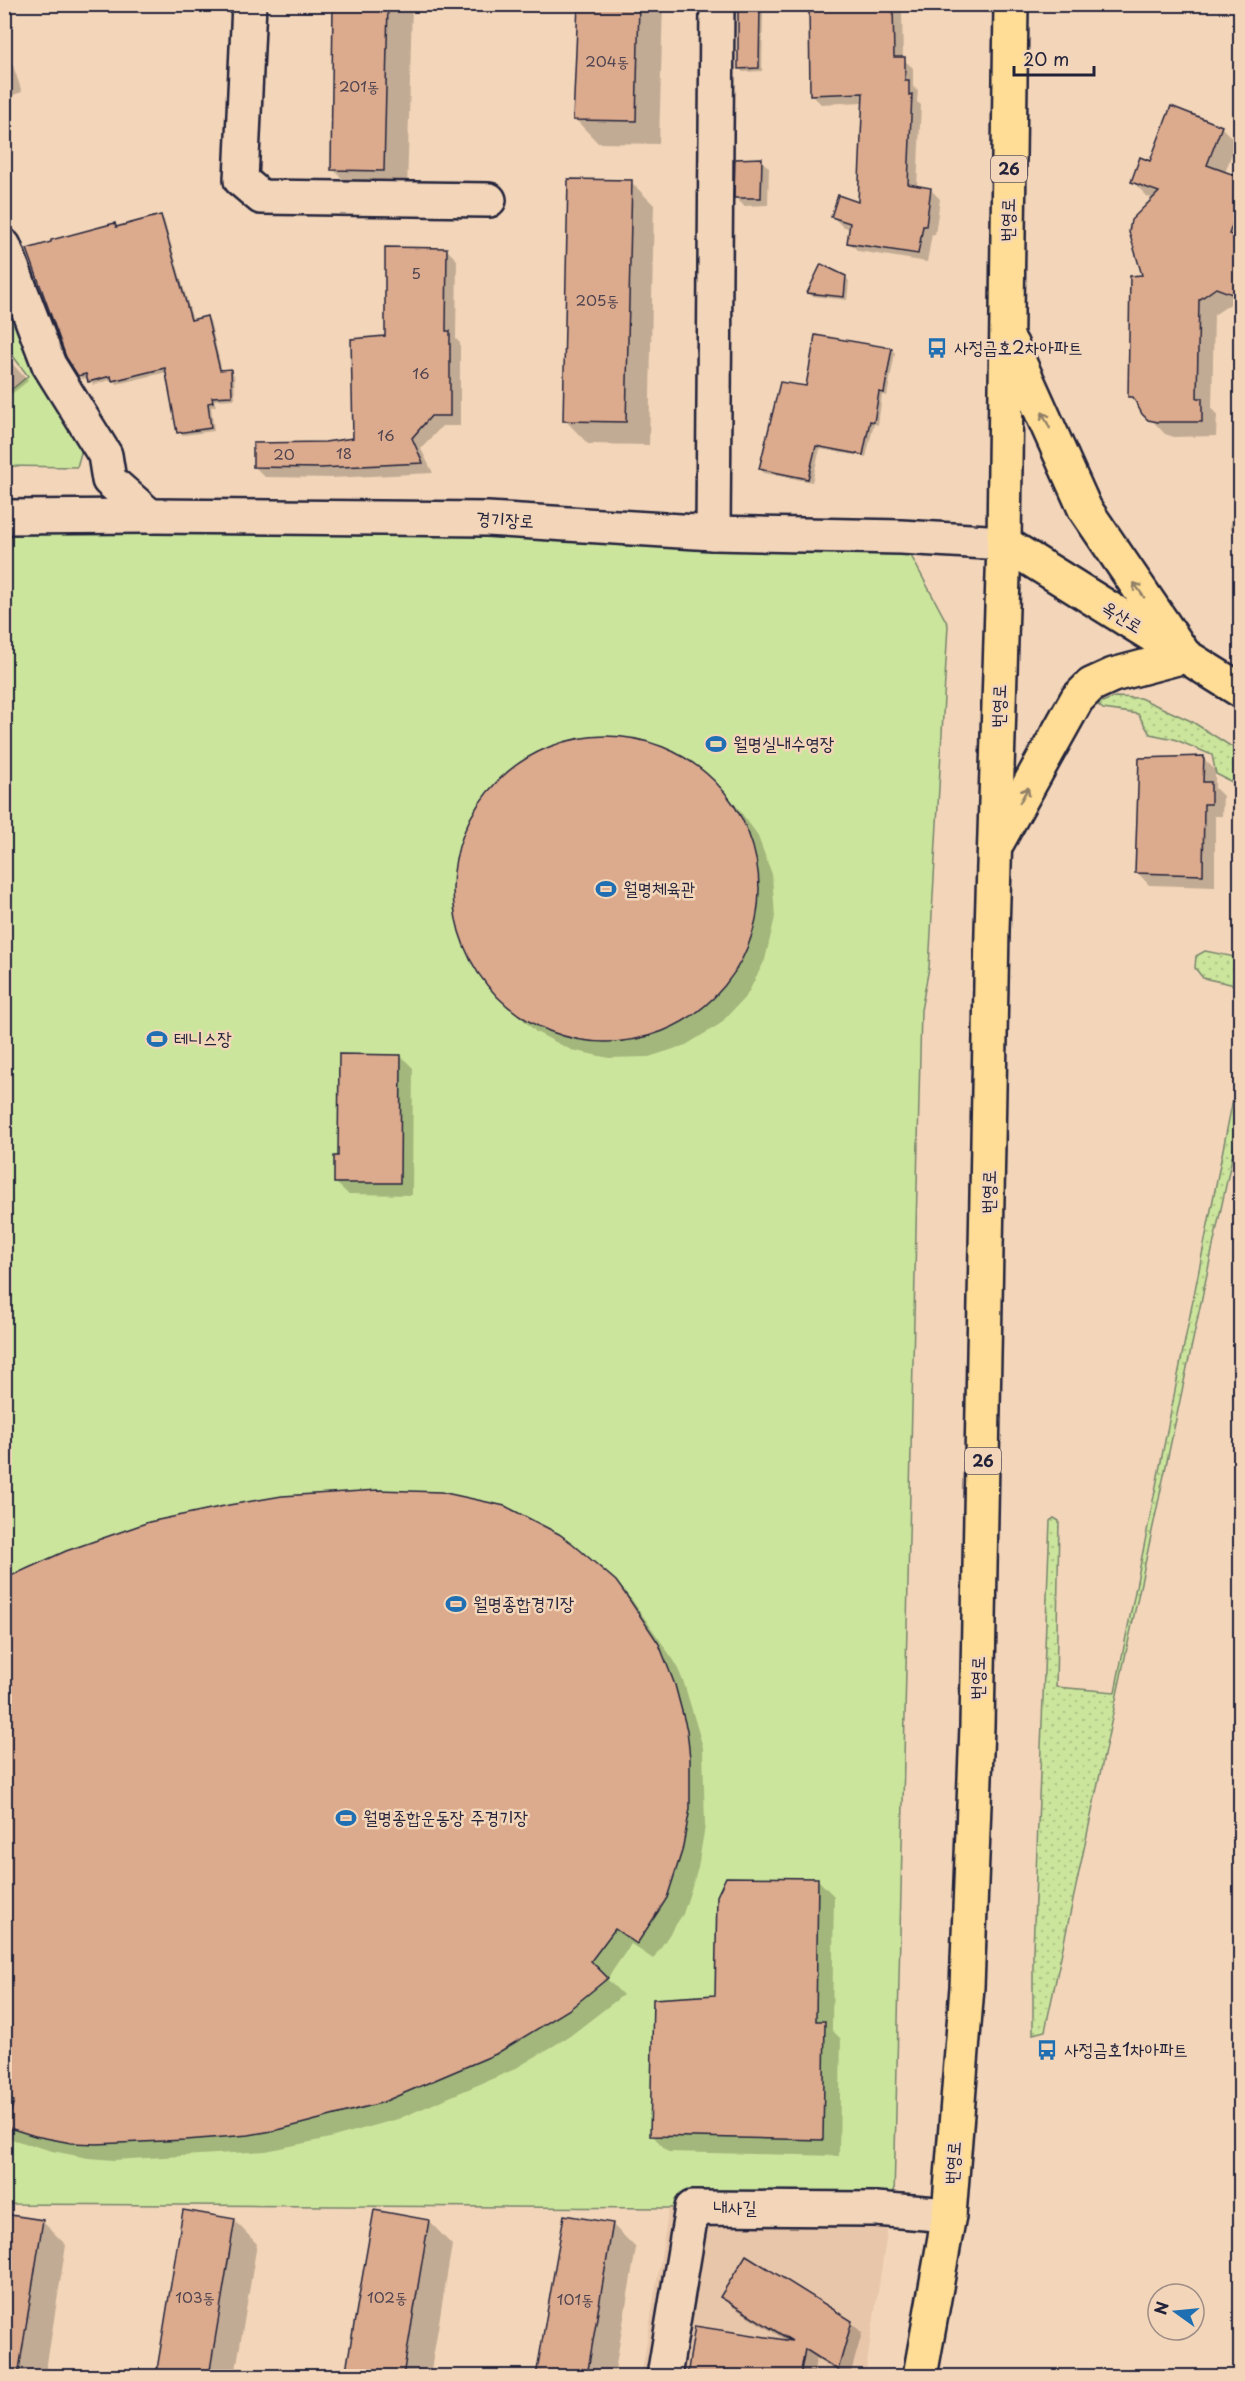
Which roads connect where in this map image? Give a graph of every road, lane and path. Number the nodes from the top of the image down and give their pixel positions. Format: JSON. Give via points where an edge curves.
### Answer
{"nodes":[{"id":1,"x":249,"y":4,"type":"edge"},
{"id":2,"x":717,"y":4,"type":"edge"},
{"id":3,"x":1011,"y":4,"type":"edge"},
{"id":4,"x":489,"y":200,"type":"dead end"},
{"id":5,"x":4,"y":246,"type":"edge"},
{"id":6,"x":1007,"y":334,"type":"junction"},
{"id":7,"x":150,"y":516,"type":"junction"},
{"id":8,"x":4,"y":517,"type":"edge"},
{"id":9,"x":713,"y":532,"type":"junction"},
{"id":10,"x":1004,"y":543,"type":"junction"},
{"id":11,"x":1185,"y":656,"type":"junction"},
{"id":12,"x":1240,"y":690,"type":"edge"},
{"id":13,"x":995,"y":846,"type":"junction"},
{"id":14,"x":949,"y":2215,"type":"junction"},
{"id":15,"x":664,"y":2376,"type":"edge"},
{"id":16,"x":920,"y":2376,"type":"edge"}],
"edges":[{"from":1,"to":4,"type":"street","via":[[241,180],[254,191],[261,196]]},
{"from":2,"to":9,"type":"street"},
{"from":3,"to":6,"type":"main road","name":"번영로","number":"26"},
{"from":5,"to":7,"type":"street","via":[[49,365],[105,455],[109,480]]},
{"from":6,"to":10,"type":"main road","name":"번영로","number":"26"},
{"from":11,"to":6,"type":"main road","one_way":true,"via":[[1085,510]]},
{"from":7,"to":8,"type":"street","name":"경기장로"},
{"from":7,"to":9,"type":"street","name":"경기장로","via":[[488,519]]},
{"from":9,"to":10,"type":"street","name":"경기장로"},
{"from":10,"to":11,"type":"main road","name":"옥산로"},
{"from":10,"to":13,"type":"main road","name":"번영로","number":"26"},
{"from":11,"to":12,"type":"main road","name":"옥산로"},
{"from":13,"to":11,"type":"main road","one_way":true,"via":[[1077,699],[1091,685],[1113,675]]},
{"from":13,"to":14,"type":"main road","name":"번영로","number":"26","via":[[977,1726],[967,1987]]},
{"from":14,"to":15,"type":"street","name":"내사길","via":[[876,2209],[692,2208]]},
{"from":14,"to":16,"type":"main road","name":"번영로","number":"26"}]}
